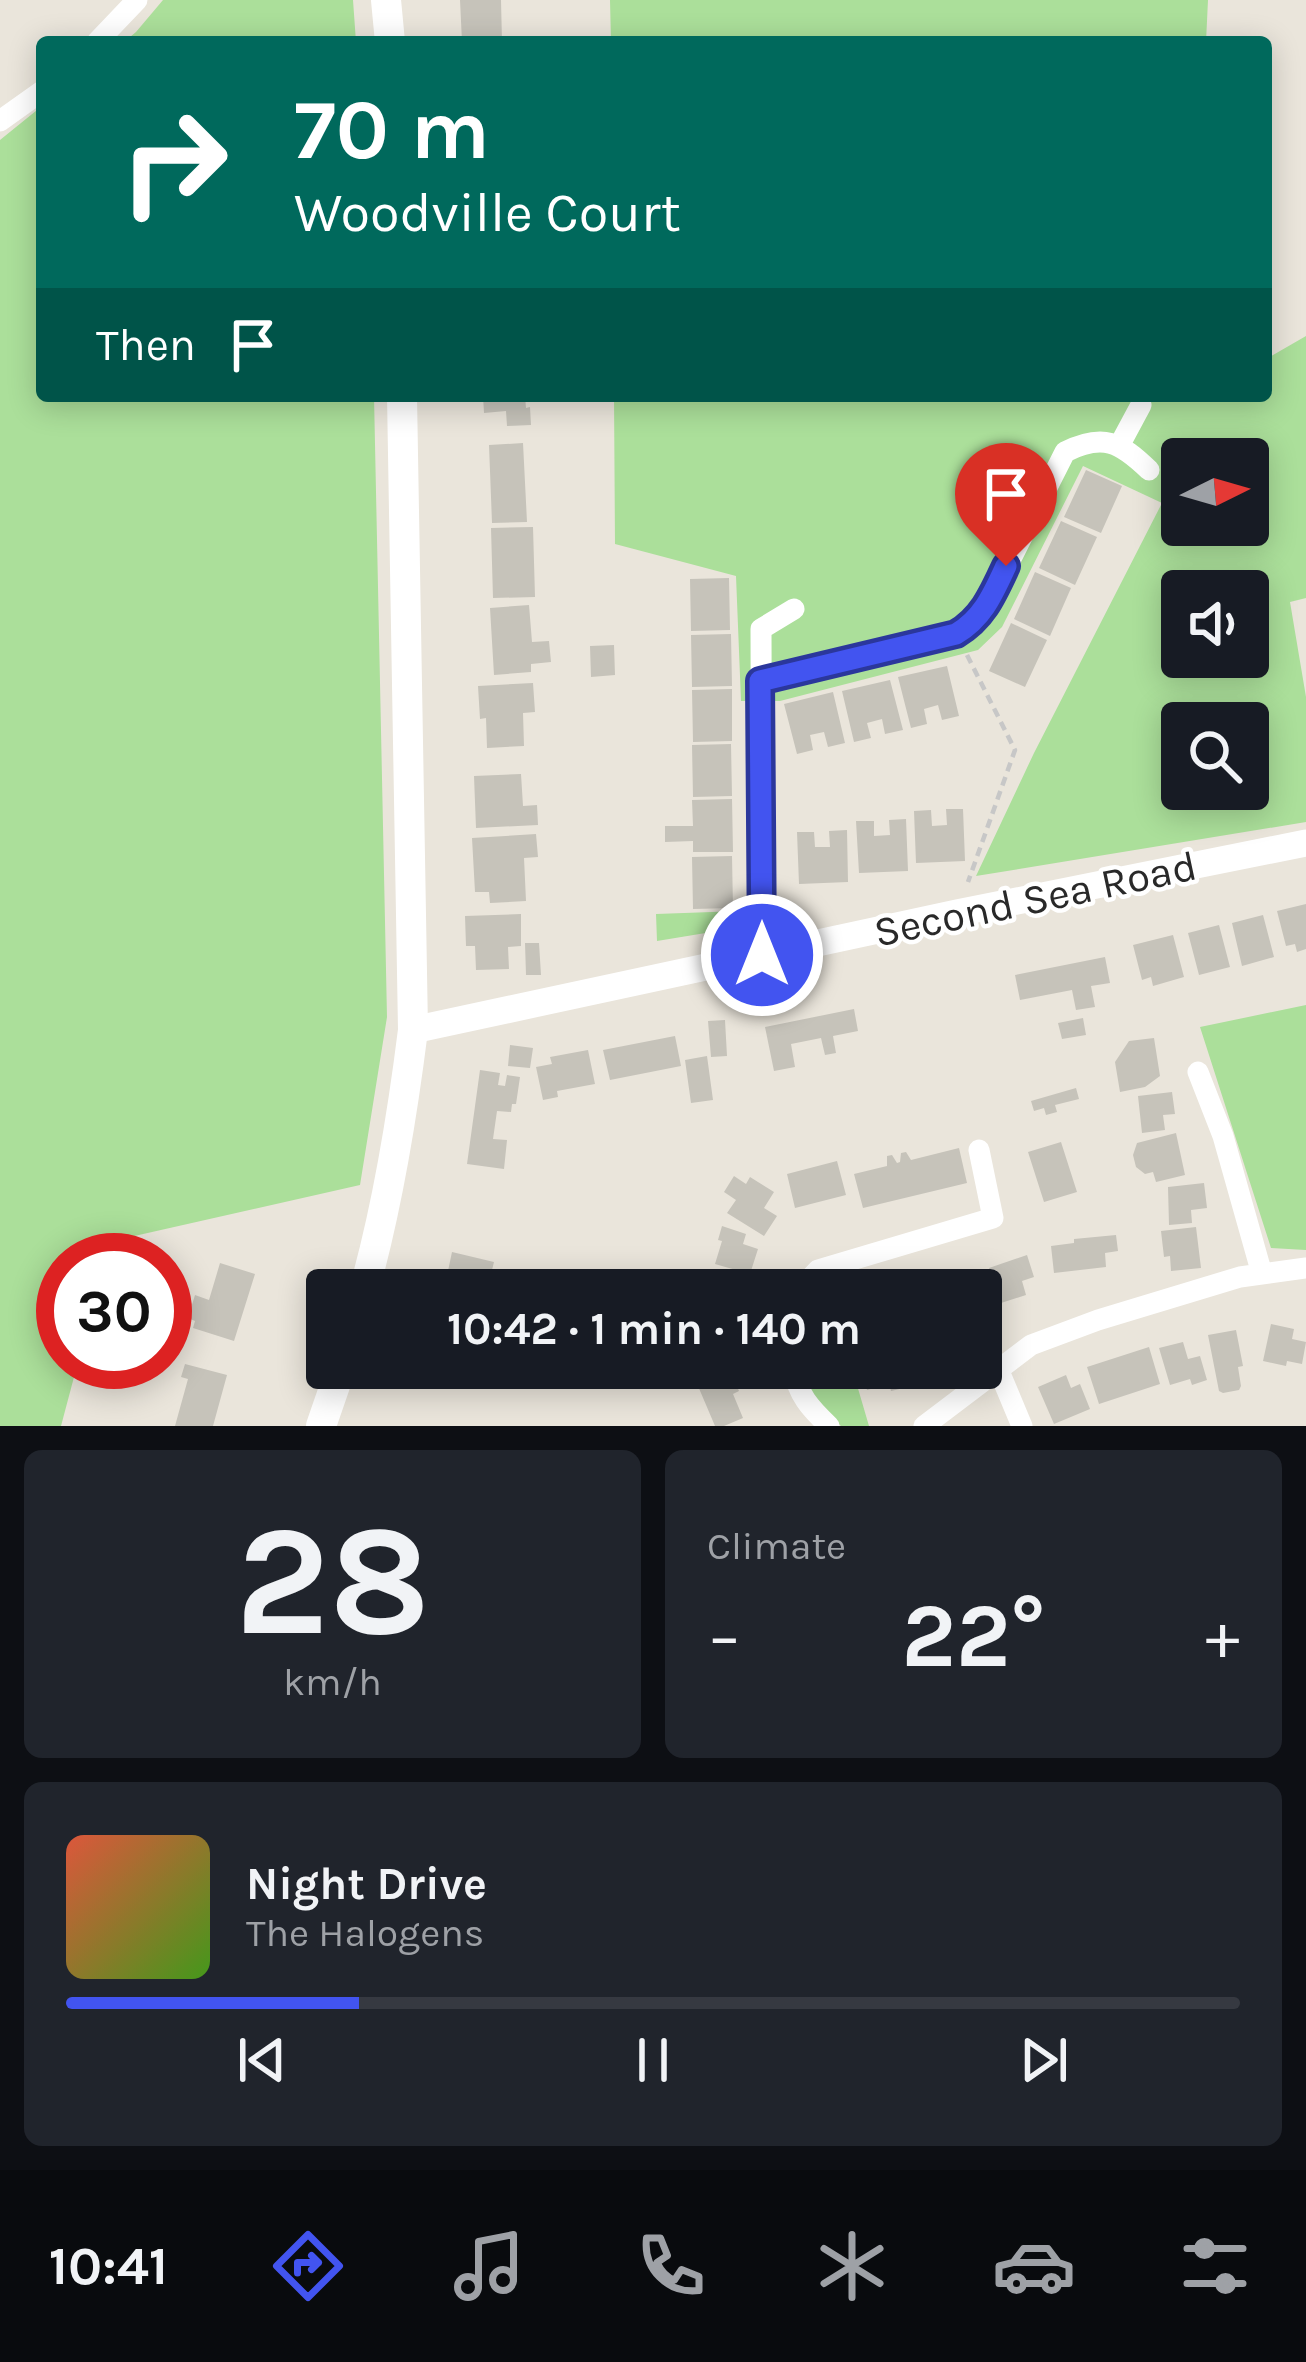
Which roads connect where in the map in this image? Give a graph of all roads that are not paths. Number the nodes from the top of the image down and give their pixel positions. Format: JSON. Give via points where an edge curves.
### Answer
{"nodes":[{"id":1,"x":137,"y":0,"type":"edge"},
{"id":2,"x":386,"y":0,"type":"edge"},
{"id":3,"x":103,"y":36,"type":"edge"},
{"id":4,"x":389,"y":36,"type":"edge"},
{"id":5,"x":36,"y":96,"type":"edge"},
{"id":6,"x":0,"y":121,"type":"edge"},
{"id":7,"x":402,"y":402,"type":"edge"},
{"id":8,"x":1141,"y":405,"type":"dead end"},
{"id":9,"x":1119,"y":446,"type":"junction"},
{"id":10,"x":1149,"y":470,"type":"dead end"},
{"id":11,"x":794,"y":609,"type":"dead end"},
{"id":12,"x":760,"y":681,"type":"junction"},
{"id":13,"x":1306,"y":843,"type":"edge"},
{"id":14,"x":762,"y":955,"type":"junction"},
{"id":15,"x":413,"y":1030,"type":"junction"},
{"id":16,"x":1198,"y":1072,"type":"dead end"},
{"id":17,"x":980,"y":1150,"type":"dead end"},
{"id":18,"x":1306,"y":1268,"type":"edge"},
{"id":19,"x":370,"y":1269,"type":"edge"},
{"id":20,"x":821,"y":1269,"type":"edge"},
{"id":21,"x":1262,"y":1274,"type":"junction"},
{"id":22,"x":1002,"y":1369,"type":"edge"},
{"id":23,"x":1002,"y":1378,"type":"edge"},
{"id":24,"x":334,"y":1389,"type":"edge"},
{"id":25,"x":798,"y":1389,"type":"edge"},
{"id":26,"x":974,"y":1389,"type":"edge"},
{"id":27,"x":321,"y":1426,"type":"edge"},
{"id":28,"x":829,"y":1426,"type":"edge"},
{"id":29,"x":924,"y":1426,"type":"edge"},
{"id":30,"x":1022,"y":1426,"type":"edge"}],
"edges":[{"from":1,"to":3,"type":"street"},
{"from":2,"to":4,"type":"main road"},
{"from":5,"to":6,"type":"street"},
{"from":7,"to":15,"type":"main road"},
{"from":8,"to":9,"type":"street"},
{"from":9,"to":10,"type":"street"},
{"from":9,"to":12,"type":"street","via":[[1088,441],[1065,452],[970,625]]},
{"from":11,"to":12,"type":"street","via":[[760,629]]},
{"from":12,"to":14,"type":"street"},
{"from":13,"to":14,"type":"street","name":"Second Sea Road"},
{"from":14,"to":15,"type":"street","name":"Second Sea Road"},
{"from":15,"to":19,"type":"main road"},
{"from":16,"to":21,"type":"street"},
{"from":17,"to":20,"type":"street","via":[[993,1218]]},
{"from":18,"to":21,"type":"street"},
{"from":21,"to":22,"type":"street","via":[[1098,1320],[1031,1345]]},
{"from":23,"to":30,"type":"street"},
{"from":24,"to":27,"type":"main road"},
{"from":25,"to":28,"type":"street"},
{"from":26,"to":29,"type":"street"}]}
